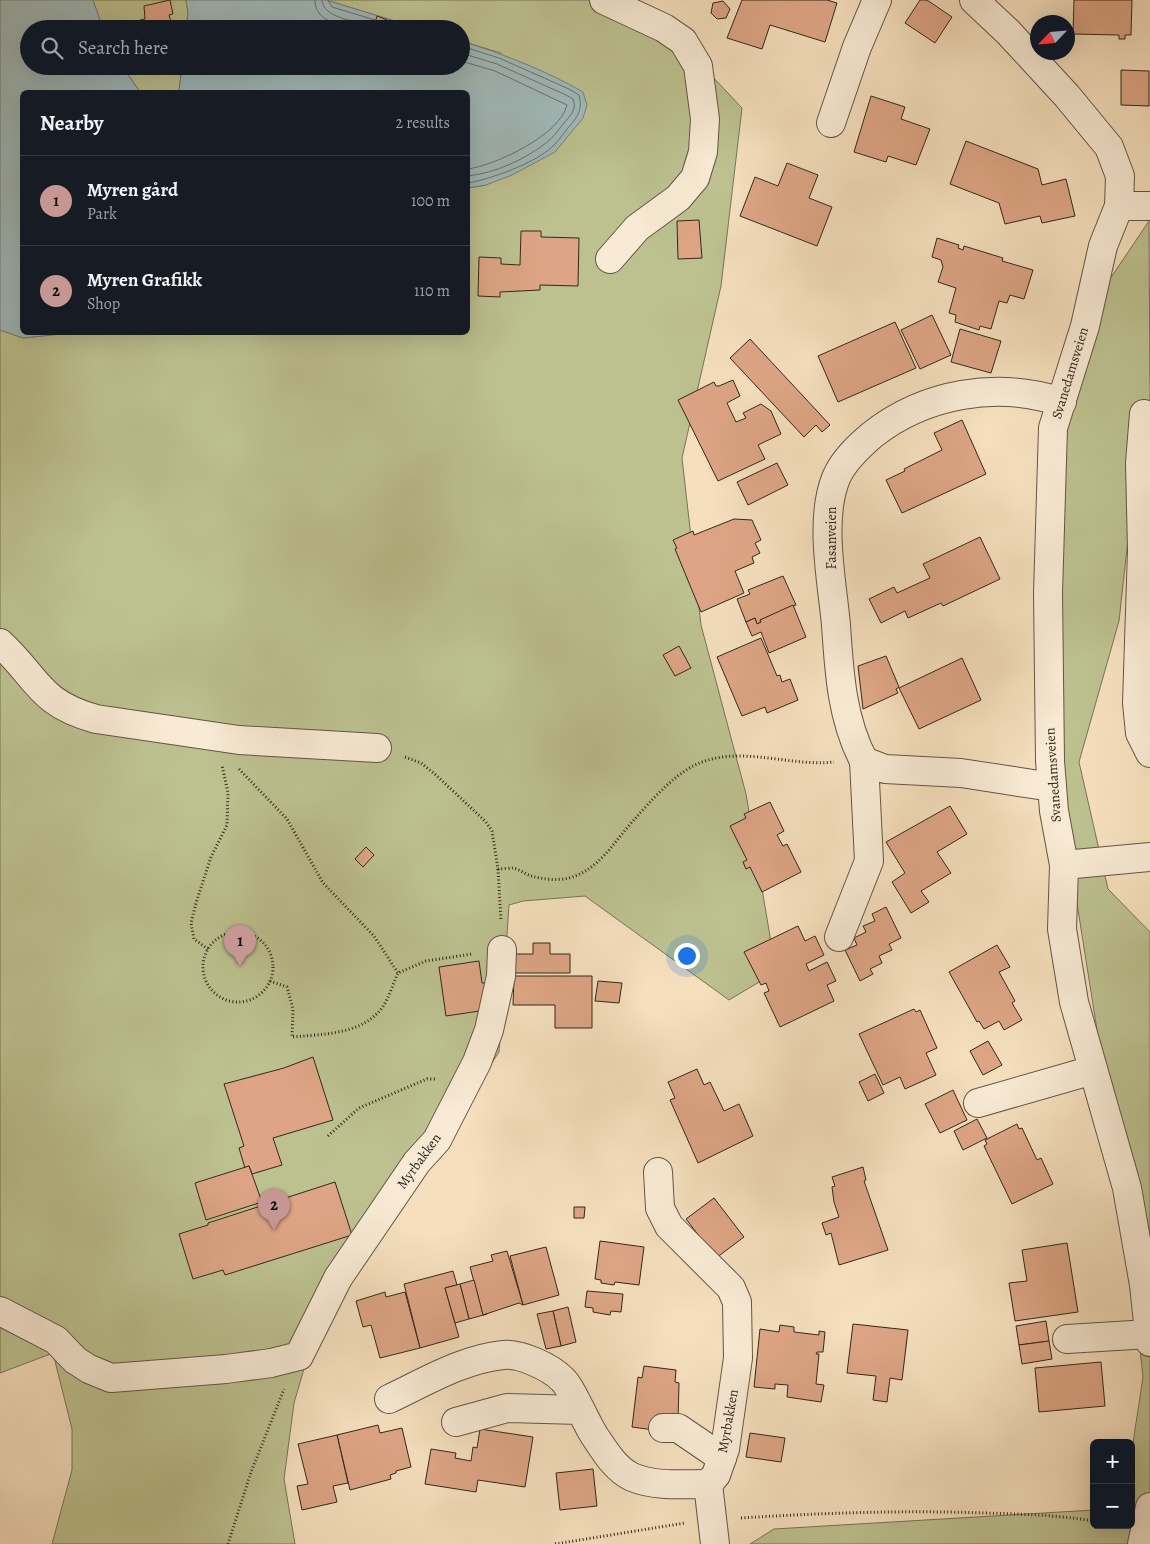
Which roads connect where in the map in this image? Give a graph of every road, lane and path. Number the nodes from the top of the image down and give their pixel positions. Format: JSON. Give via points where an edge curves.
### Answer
{"nodes":[{"id":1,"x":604,"y":0,"type":"edge"},
{"id":2,"x":877,"y":0,"type":"edge"},
{"id":3,"x":974,"y":0,"type":"edge"},
{"id":4,"x":831,"y":123,"type":"dead end"},
{"id":5,"x":1119,"y":206,"type":"junction"},
{"id":6,"x":1150,"y":206,"type":"edge"},
{"id":7,"x":610,"y":259,"type":"dead end"},
{"id":8,"x":1062,"y":402,"type":"junction"},
{"id":9,"x":1144,"y":414,"type":"dead end"},
{"id":10,"x":0,"y":643,"type":"edge"},
{"id":11,"x":215,"y":736,"type":"junction"},
{"id":12,"x":376,"y":748,"type":"joint"},
{"id":13,"x":1150,"y":753,"type":"edge"},
{"id":14,"x":864,"y":761,"type":"junction"},
{"id":15,"x":1052,"y":787,"type":"junction"},
{"id":16,"x":1150,"y":857,"type":"edge"},
{"id":17,"x":1064,"y":865,"type":"junction"},
{"id":18,"x":498,"y":869,"type":"junction"},
{"id":19,"x":840,"y":938,"type":"dead end"},
{"id":20,"x":208,"y":949,"type":"junction"},
{"id":21,"x":502,"y":950,"type":"junction"},
{"id":22,"x":398,"y":973,"type":"junction"},
{"id":23,"x":270,"y":981,"type":"junction"},
{"id":24,"x":1093,"y":1070,"type":"junction"},
{"id":25,"x":469,"y":1077,"type":"junction"},
{"id":26,"x":978,"y":1103,"type":"dead end"},
{"id":27,"x":328,"y":1136,"type":"dead end"},
{"id":28,"x":658,"y":1172,"type":"dead end"},
{"id":29,"x":0,"y":1312,"type":"edge"},
{"id":30,"x":1150,"y":1338,"type":"edge"},
{"id":31,"x":1067,"y":1339,"type":"dead end"},
{"id":32,"x":299,"y":1356,"type":"junction"},
{"id":33,"x":389,"y":1399,"type":"dead end"},
{"id":34,"x":580,"y":1410,"type":"junction"},
{"id":35,"x":456,"y":1422,"type":"dead end"},
{"id":36,"x":663,"y":1428,"type":"dead end"},
{"id":37,"x":722,"y":1458,"type":"junction"},
{"id":38,"x":708,"y":1484,"type":"junction"},
{"id":39,"x":1150,"y":1507,"type":"edge"},
{"id":40,"x":1090,"y":1521,"type":"edge"},
{"id":41,"x":714,"y":1532,"type":"edge"},
{"id":42,"x":228,"y":1544,"type":"edge"},
{"id":43,"x":554,"y":1544,"type":"edge"},
{"id":44,"x":1142,"y":1544,"type":"edge"}],
"edges":[{"from":1,"to":7,"type":"street","via":[[664,28],[683,41],[698,66],[705,119],[703,152],[695,178],[678,198],[636,228]]},
{"from":2,"to":4,"type":"street"},
{"from":3,"to":5,"type":"street","name":"Svanedamsveien","via":[[1040,66],[1109,147],[1120,176]]},
{"from":5,"to":6,"type":"street"},
{"from":5,"to":8,"type":"street","name":"Svanedamsveien","via":[[1103,246],[1085,326]]},
{"from":8,"to":14,"type":"street","name":"Fasanveien","via":[[1042,396],[980,392],[950,396],[918,407],[885,425],[855,449],[836,478],[828,520],[840,679],[854,743]]},
{"from":8,"to":15,"type":"street","name":"Svanedamsveien","via":[[1053,428],[1048,593]]},
{"from":9,"to":13,"type":"street","via":[[1140,463],[1142,550],[1137,702],[1140,733]]},
{"from":10,"to":11,"type":"street","via":[[42,692],[74,713]]},
{"from":11,"to":12,"type":"street"},
{"from":11,"to":20,"type":"path","via":[[228,793],[227,825],[211,857],[191,923],[194,939]]},
{"from":11,"to":22,"type":"path","via":[[241,772],[287,819],[323,883],[374,936]]},
{"from":12,"to":18,"type":"path","via":[[421,763],[465,800],[492,831]]},
{"from":14,"to":15,"type":"street","via":[[885,769],[962,773]]},
{"from":14,"to":18,"type":"path","via":[[827,763],[740,756],[711,759],[672,781],[633,820],[605,856],[586,871],[556,879],[531,876],[514,868]]},
{"from":14,"to":19,"type":"street","name":"Fasanveien","via":[[869,861]]},
{"from":15,"to":17,"type":"street","name":"Svanedamsveien"},
{"from":16,"to":17,"type":"street"},
{"from":17,"to":24,"type":"street","name":"Svanedamsveien","via":[[1062,929],[1074,1002]]},
{"from":18,"to":21,"type":"path"},
{"from":20,"to":23,"type":"path","via":[[224,935],[236,932],[258,939],[267,947],[272,959]]},
{"from":20,"to":23,"type":"path","via":[[203,960],[207,985],[230,1002],[254,999],[264,992]]},
{"from":21,"to":22,"type":"path","via":[[426,961]]},
{"from":21,"to":25,"type":"street","name":"Myrbakken","via":[[502,976],[489,1030]]},
{"from":22,"to":23,"type":"path","via":[[382,1008],[362,1026],[292,1037],[293,1009],[287,987]]},
{"from":24,"to":26,"type":"street"},
{"from":24,"to":30,"type":"street","name":"Svanedamsveien","via":[[1127,1188]]},
{"from":25,"to":27,"type":"path","via":[[427,1079],[359,1108]]},
{"from":25,"to":32,"type":"street","name":"Myrbakken","via":[[437,1140],[406,1178],[338,1278]]},
{"from":28,"to":37,"type":"street","name":"Myrbakken","via":[[660,1208],[669,1226],[731,1288],[737,1302],[738,1358]]},
{"from":29,"to":32,"type":"street","via":[[56,1340],[75,1360],[111,1378],[226,1369]]},
{"from":30,"to":31,"type":"street","name":"Svanedamsveien"},
{"from":32,"to":42,"type":"path","via":[[251,1472]]},
{"from":33,"to":34,"type":"street","via":[[444,1373],[505,1355],[536,1362],[563,1379]]},
{"from":34,"to":35,"type":"street","via":[[507,1408]]},
{"from":34,"to":38,"type":"street","via":[[603,1448],[617,1466],[631,1476],[669,1484]]},
{"from":36,"to":37,"type":"street","via":[[678,1428]]},
{"from":37,"to":38,"type":"street","name":"Myrbakken","via":[[716,1475]]},
{"from":38,"to":41,"type":"street"},
{"from":39,"to":44,"type":"street"},
{"from":40,"to":41,"type":"path","via":[[1022,1513],[832,1511]]},
{"from":41,"to":43,"type":"path"}]}
